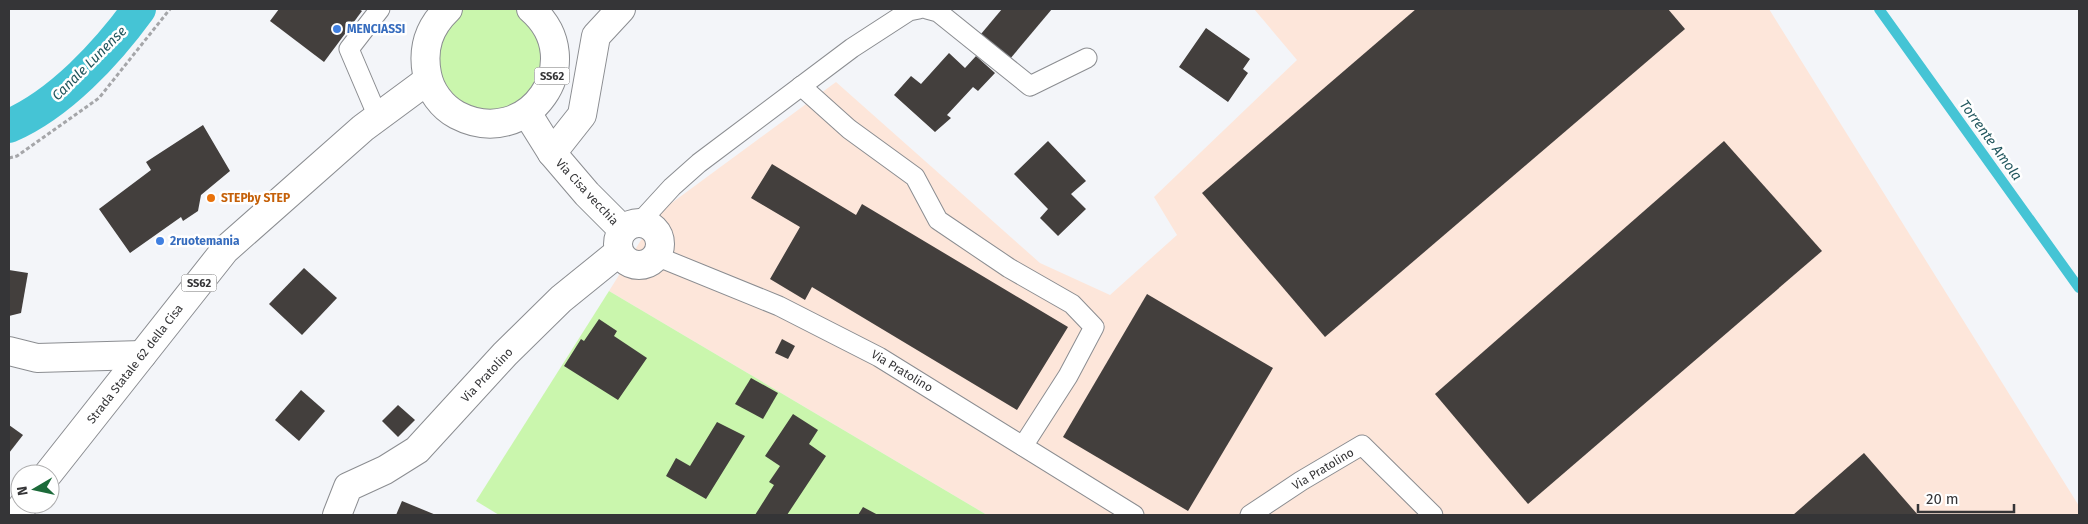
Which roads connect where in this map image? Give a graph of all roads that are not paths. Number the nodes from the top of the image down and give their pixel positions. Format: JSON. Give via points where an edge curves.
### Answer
{"nodes":[{"id":1,"x":380,"y":9,"type":"edge"},
{"id":2,"x":448,"y":9,"type":"edge"},
{"id":3,"x":531,"y":9,"type":"edge"},
{"id":4,"x":621,"y":9,"type":"edge"},
{"id":5,"x":918,"y":9,"type":"edge"},
{"id":6,"x":927,"y":9,"type":"edge"},
{"id":7,"x":1087,"y":58,"type":"dead end"},
{"id":8,"x":428,"y":80,"type":"junction"},
{"id":9,"x":801,"y":86,"type":"junction"},
{"id":10,"x":527,"y":113,"type":"junction"},
{"id":11,"x":378,"y":117,"type":"junction"},
{"id":12,"x":552,"y":153,"type":"junction"},
{"id":13,"x":627,"y":235,"type":"junction"},
{"id":14,"x":656,"y":256,"type":"junction"},
{"id":15,"x":9,"y":351,"type":"edge"},
{"id":16,"x":142,"y":356,"type":"junction"},
{"id":17,"x":1023,"y":446,"type":"junction"},
{"id":18,"x":56,"y":464,"type":"edge"},
{"id":19,"x":337,"y":515,"type":"edge"},
{"id":20,"x":1134,"y":515,"type":"edge"},
{"id":21,"x":1250,"y":515,"type":"edge"},
{"id":22,"x":1433,"y":515,"type":"edge"}],
"edges":[{"from":1,"to":11,"type":"lane","via":[[349,49]]},
{"from":2,"to":8,"type":"street","number":"SS62","via":[[436,20],[427,39],[424,59]]},
{"from":3,"to":10,"type":"street","number":"SS62","via":[[550,31],[555,68],[550,85]]},
{"from":4,"to":12,"type":"street","name":"Via Cisa vecchia","via":[[596,36],[582,115]]},
{"from":5,"to":9,"type":"lane","via":[[893,21]]},
{"from":6,"to":7,"type":"lane","via":[[938,12],[1030,86]]},
{"from":8,"to":10,"type":"street","number":"SS62","via":[[436,98],[451,112],[469,121],[488,124],[509,122]]},
{"from":8,"to":11,"type":"street","name":"Strada Statale 62 della Cisa","number":"SS62"},
{"from":9,"to":13,"type":"lane","via":[[699,163]]},
{"from":9,"to":17,"type":"lane","via":[[849,129],[915,177],[938,220],[1072,304],[1094,327],[1068,376]]},
{"from":10,"to":12,"type":"street","name":"Via Cisa vecchia"},
{"from":11,"to":16,"type":"street","name":"Strada Statale 62 della Cisa","number":"SS62","via":[[225,250]]},
{"from":12,"to":13,"type":"street","name":"Via Cisa vecchia"},
{"from":13,"to":14,"type":"street","via":[[653,229],[658,235]]},
{"from":13,"to":14,"type":"street","via":[[623,258],[635,264],[645,264]]},
{"from":13,"to":19,"type":"street","name":"Via Pratolino","via":[[505,354],[417,450],[385,470],[348,487]]},
{"from":14,"to":17,"type":"lane","name":"Via Pratolino","via":[[779,306],[880,357]]},
{"from":15,"to":16,"type":"street","via":[[37,358]]},
{"from":16,"to":18,"type":"street","name":"Strada Statale 62 della Cisa","number":"SS62"},
{"from":17,"to":20,"type":"lane","name":"Via Pratolino"},
{"from":21,"to":22,"type":"lane","name":"Via Pratolino","via":[[1362,444]]}]}
